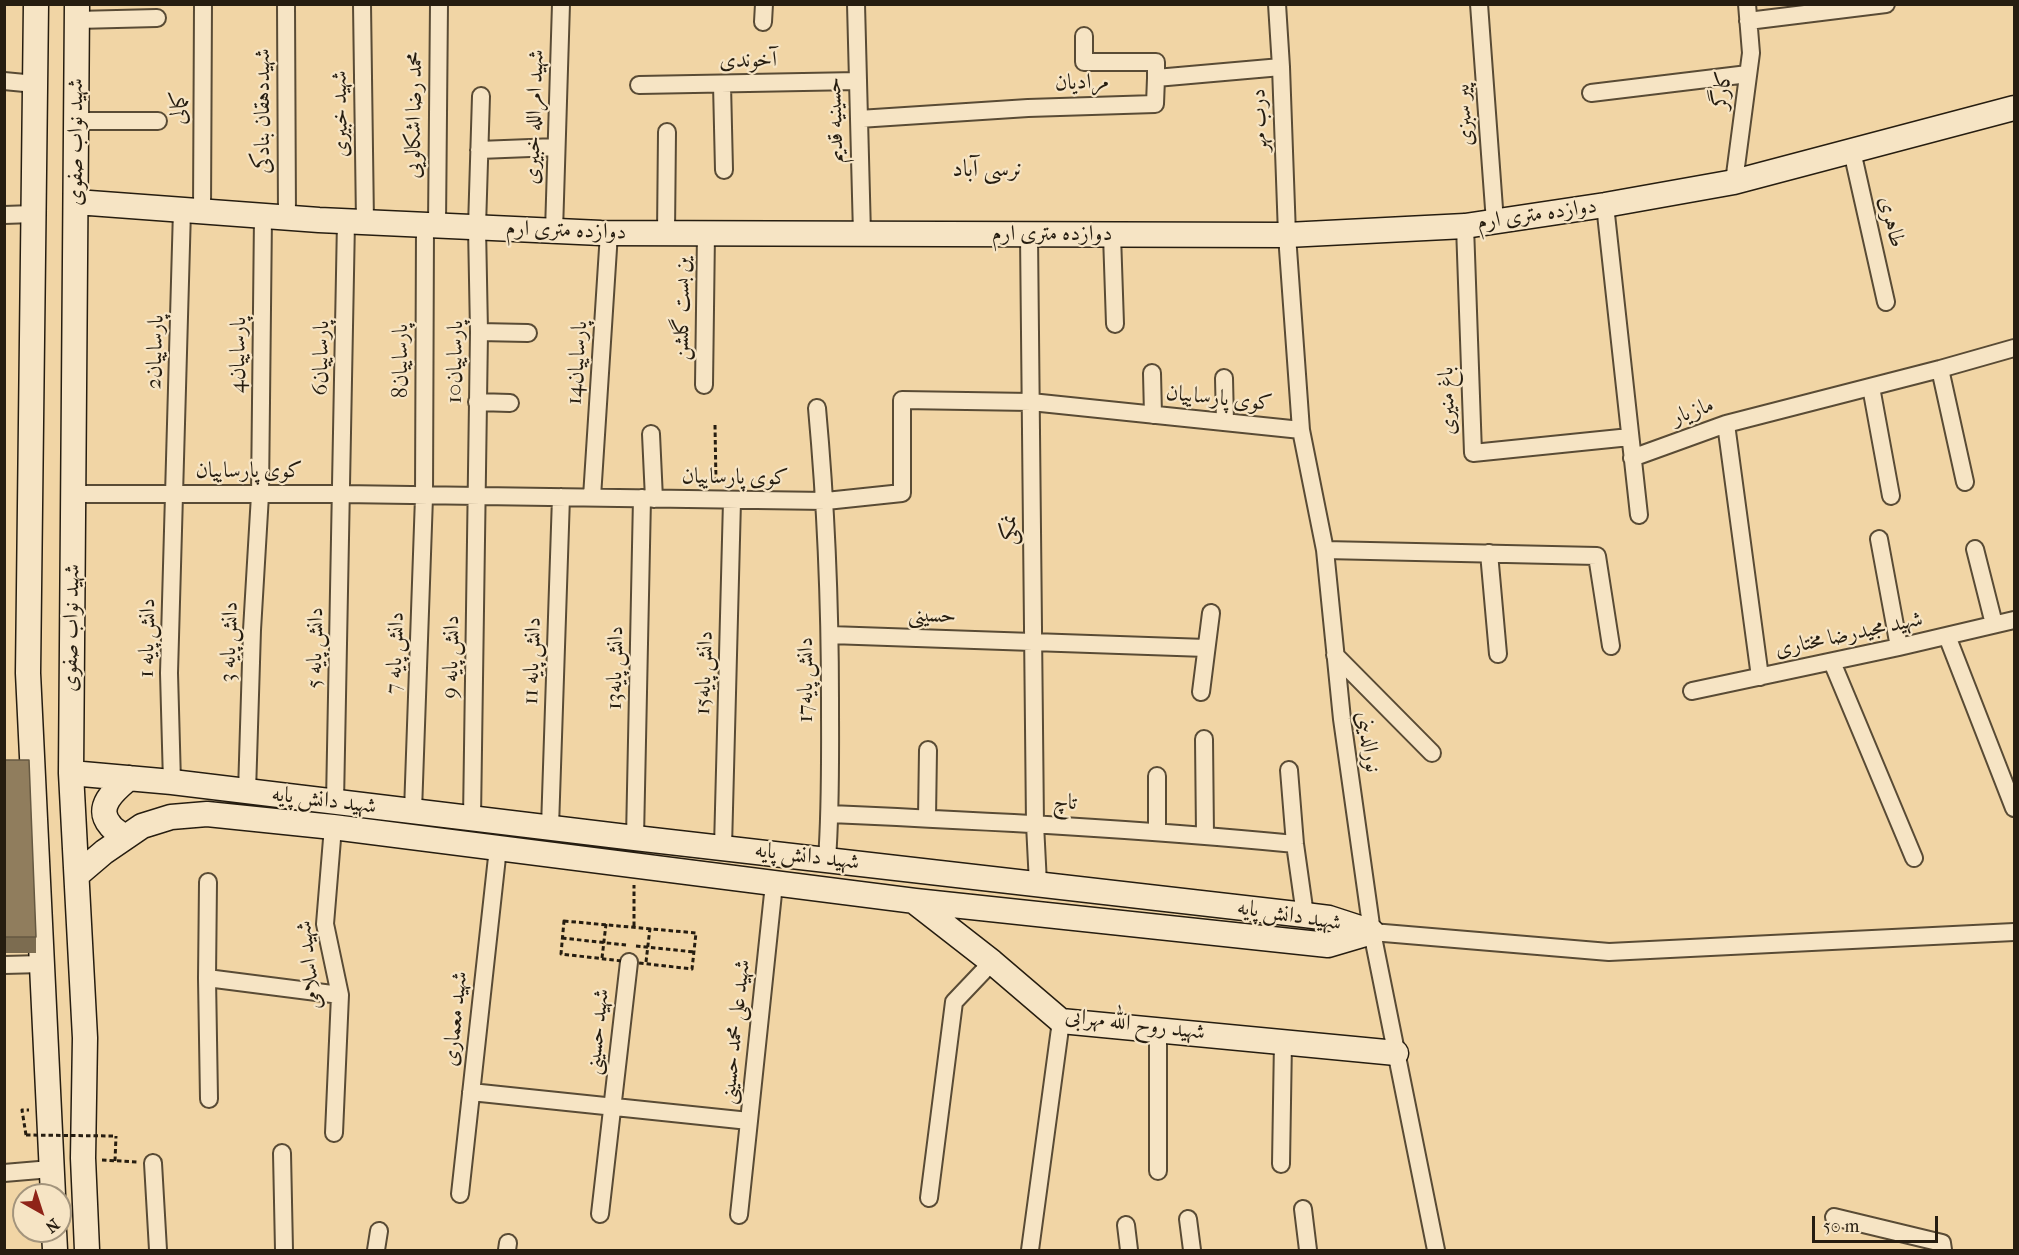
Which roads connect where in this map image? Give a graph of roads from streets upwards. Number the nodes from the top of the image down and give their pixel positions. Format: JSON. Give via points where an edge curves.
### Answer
{"nodes":[{"id":1,"x":36,"y":4,"type":"edge"},
{"id":2,"x":203,"y":4,"type":"edge"},
{"id":3,"x":286,"y":4,"type":"edge"},
{"id":4,"x":362,"y":4,"type":"edge"},
{"id":5,"x":439,"y":4,"type":"edge"},
{"id":6,"x":561,"y":4,"type":"edge"},
{"id":7,"x":764,"y":4,"type":"edge"},
{"id":8,"x":856,"y":4,"type":"edge"},
{"id":9,"x":1277,"y":4,"type":"edge"},
{"id":10,"x":1479,"y":4,"type":"edge"},
{"id":11,"x":1886,"y":4,"type":"edge"},
{"id":12,"x":77,"y":12,"type":"edge"},
{"id":13,"x":1748,"y":13,"type":"edge"},
{"id":14,"x":157,"y":18,"type":"dead end"},
{"id":15,"x":763,"y":22,"type":"dead end"},
{"id":16,"x":1084,"y":36,"type":"dead end"},
{"id":17,"x":1281,"y":67,"type":"junction"},
{"id":18,"x":1748,"y":74,"type":"junction"},
{"id":19,"x":1156,"y":78,"type":"junction"},
{"id":20,"x":4,"y":81,"type":"edge"},
{"id":21,"x":858,"y":81,"type":"junction"},
{"id":22,"x":36,"y":84,"type":"junction"},
{"id":23,"x":722,"y":84,"type":"junction"},
{"id":24,"x":639,"y":85,"type":"dead end"},
{"id":25,"x":1591,"y":93,"type":"dead end"},
{"id":26,"x":481,"y":96,"type":"dead end"},
{"id":27,"x":2014,"y":108,"type":"edge"},
{"id":28,"x":859,"y":118,"type":"junction"},
{"id":29,"x":77,"y":121,"type":"junction"},
{"id":30,"x":158,"y":121,"type":"dead end"},
{"id":31,"x":667,"y":132,"type":"dead end"},
{"id":32,"x":556,"y":147,"type":"junction"},
{"id":33,"x":479,"y":150,"type":"junction"},
{"id":34,"x":1852,"y":151,"type":"junction"},
{"id":35,"x":724,"y":170,"type":"dead end"},
{"id":36,"x":1734,"y":182,"type":"junction"},
{"id":37,"x":76,"y":202,"type":"junction"},
{"id":38,"x":1605,"y":205,"type":"junction"},
{"id":39,"x":192,"y":211,"type":"junction"},
{"id":40,"x":33,"y":214,"type":"junction"},
{"id":41,"x":4,"y":215,"type":"edge"},
{"id":42,"x":275,"y":217,"type":"junction"},
{"id":43,"x":355,"y":222,"type":"junction"},
{"id":44,"x":1495,"y":222,"type":"junction"},
{"id":45,"x":431,"y":225,"type":"junction"},
{"id":46,"x":1464,"y":226,"type":"junction"},
{"id":47,"x":477,"y":227,"type":"junction"},
{"id":48,"x":554,"y":231,"type":"junction"},
{"id":49,"x":609,"y":233,"type":"junction"},
{"id":50,"x":666,"y":233,"type":"junction"},
{"id":51,"x":706,"y":233,"type":"junction"},
{"id":52,"x":862,"y":234,"type":"junction"},
{"id":53,"x":1029,"y":235,"type":"junction"},
{"id":54,"x":1112,"y":235,"type":"junction"},
{"id":55,"x":1287,"y":235,"type":"junction"},
{"id":56,"x":1886,"y":302,"type":"dead end"},
{"id":57,"x":1115,"y":324,"type":"dead end"},
{"id":58,"x":479,"y":332,"type":"junction"},
{"id":59,"x":528,"y":333,"type":"dead end"},
{"id":60,"x":2014,"y":348,"type":"edge"},
{"id":61,"x":1940,"y":369,"type":"junction"},
{"id":62,"x":1152,"y":373,"type":"dead end"},
{"id":63,"x":1224,"y":378,"type":"dead end"},
{"id":64,"x":704,"y":385,"type":"dead end"},
{"id":65,"x":1871,"y":387,"type":"junction"},
{"id":66,"x":477,"y":402,"type":"junction"},
{"id":67,"x":1031,"y":402,"type":"junction"},
{"id":68,"x":510,"y":403,"type":"dead end"},
{"id":69,"x":817,"y":408,"type":"dead end"},
{"id":70,"x":1153,"y":415,"type":"junction"},
{"id":71,"x":1225,"y":422,"type":"junction"},
{"id":72,"x":1726,"y":424,"type":"junction"},
{"id":73,"x":1301,"y":430,"type":"junction"},
{"id":74,"x":651,"y":434,"type":"dead end"},
{"id":75,"x":1630,"y":437,"type":"junction"},
{"id":76,"x":1632,"y":458,"type":"junction"},
{"id":77,"x":1965,"y":482,"type":"dead end"},
{"id":78,"x":74,"y":494,"type":"junction"},
{"id":79,"x":175,"y":494,"type":"junction"},
{"id":80,"x":342,"y":494,"type":"junction"},
{"id":81,"x":260,"y":495,"type":"junction"},
{"id":82,"x":1891,"y":496,"type":"dead end"},
{"id":83,"x":424,"y":497,"type":"junction"},
{"id":84,"x":477,"y":497,"type":"junction"},
{"id":85,"x":561,"y":497,"type":"junction"},
{"id":86,"x":592,"y":497,"type":"junction"},
{"id":87,"x":648,"y":498,"type":"junction"},
{"id":88,"x":724,"y":500,"type":"junction"},
{"id":89,"x":826,"y":501,"type":"junction"},
{"id":90,"x":1639,"y":515,"type":"dead end"},
{"id":91,"x":1879,"y":539,"type":"dead end"},
{"id":92,"x":1325,"y":549,"type":"junction"},
{"id":93,"x":1975,"y":549,"type":"dead end"},
{"id":94,"x":1489,"y":553,"type":"junction"},
{"id":95,"x":1211,"y":613,"type":"dead end"},
{"id":96,"x":2014,"y":620,"type":"edge"},
{"id":97,"x":1994,"y":624,"type":"junction"},
{"id":98,"x":830,"y":635,"type":"junction"},
{"id":99,"x":1947,"y":636,"type":"junction"},
{"id":100,"x":1033,"y":642,"type":"junction"},
{"id":101,"x":1611,"y":646,"type":"dead end"},
{"id":102,"x":1206,"y":648,"type":"junction"},
{"id":103,"x":1899,"y":648,"type":"junction"},
{"id":104,"x":1498,"y":654,"type":"dead end"},
{"id":105,"x":1335,"y":655,"type":"junction"},
{"id":106,"x":1832,"y":662,"type":"junction"},
{"id":107,"x":1760,"y":677,"type":"junction"},
{"id":108,"x":1692,"y":691,"type":"dead end"},
{"id":109,"x":1201,"y":692,"type":"dead end"},
{"id":110,"x":1204,"y":739,"type":"dead end"},
{"id":111,"x":928,"y":750,"type":"dead end"},
{"id":112,"x":1432,"y":753,"type":"dead end"},
{"id":113,"x":1289,"y":770,"type":"dead end"},
{"id":114,"x":70,"y":773,"type":"junction"},
{"id":115,"x":1157,"y":776,"type":"dead end"},
{"id":116,"x":129,"y":778,"type":"junction"},
{"id":117,"x":172,"y":782,"type":"junction"},
{"id":118,"x":248,"y":792,"type":"junction"},
{"id":119,"x":335,"y":802,"type":"junction"},
{"id":120,"x":2014,"y":808,"type":"edge"},
{"id":121,"x":413,"y":811,"type":"junction"},
{"id":122,"x":830,"y":814,"type":"junction"},
{"id":123,"x":472,"y":818,"type":"junction"},
{"id":124,"x":927,"y":818,"type":"junction"},
{"id":125,"x":1035,"y":824,"type":"junction"},
{"id":126,"x":333,"y":827,"type":"junction"},
{"id":127,"x":550,"y":827,"type":"junction"},
{"id":128,"x":1157,"y":832,"type":"junction"},
{"id":129,"x":1205,"y":835,"type":"junction"},
{"id":130,"x":125,"y":837,"type":"junction"},
{"id":131,"x":635,"y":838,"type":"junction"},
{"id":132,"x":1295,"y":844,"type":"junction"},
{"id":133,"x":723,"y":847,"type":"junction"},
{"id":134,"x":498,"y":849,"type":"junction"},
{"id":135,"x":1914,"y":858,"type":"dead end"},
{"id":136,"x":827,"y":859,"type":"junction"},
{"id":137,"x":918,"y":870,"type":"junction"},
{"id":138,"x":77,"y":875,"type":"junction"},
{"id":139,"x":208,"y":882,"type":"dead end"},
{"id":140,"x":774,"y":884,"type":"junction"},
{"id":141,"x":1038,"y":884,"type":"junction"},
{"id":142,"x":915,"y":901,"type":"junction"},
{"id":143,"x":1305,"y":915,"type":"junction"},
{"id":144,"x":1372,"y":932,"type":"junction"},
{"id":145,"x":2014,"y":932,"type":"edge"},
{"id":146,"x":629,"y":962,"type":"dead end"},
{"id":147,"x":992,"y":962,"type":"junction"},
{"id":148,"x":42,"y":964,"type":"junction"},
{"id":149,"x":4,"y":965,"type":"edge"},
{"id":150,"x":207,"y":978,"type":"junction"},
{"id":151,"x":340,"y":995,"type":"junction"},
{"id":152,"x":1061,"y":1021,"type":"junction"},
{"id":153,"x":1158,"y":1030,"type":"junction"},
{"id":154,"x":1283,"y":1041,"type":"junction"},
{"id":155,"x":1396,"y":1053,"type":"junction"},
{"id":156,"x":84,"y":1060,"type":"junction"},
{"id":157,"x":46,"y":1062,"type":"junction"},
{"id":158,"x":471,"y":1092,"type":"junction"},
{"id":159,"x":209,"y":1099,"type":"dead end"},
{"id":160,"x":613,"y":1107,"type":"junction"},
{"id":161,"x":749,"y":1121,"type":"junction"},
{"id":162,"x":334,"y":1133,"type":"dead end"},
{"id":163,"x":282,"y":1153,"type":"dead end"},
{"id":164,"x":153,"y":1163,"type":"road end"},
{"id":165,"x":1281,"y":1164,"type":"dead end"},
{"id":166,"x":51,"y":1169,"type":"junction"},
{"id":167,"x":1158,"y":1171,"type":"dead end"},
{"id":168,"x":4,"y":1173,"type":"edge"},
{"id":169,"x":52,"y":1183,"type":"edge"},
{"id":170,"x":460,"y":1194,"type":"dead end"},
{"id":171,"x":929,"y":1198,"type":"dead end"},
{"id":172,"x":1304,"y":1209,"type":"dead end"},
{"id":173,"x":600,"y":1214,"type":"dead end"},
{"id":174,"x":739,"y":1215,"type":"dead end"},
{"id":175,"x":1834,"y":1217,"type":"dead end"},
{"id":176,"x":1188,"y":1219,"type":"dead end"},
{"id":177,"x":1126,"y":1225,"type":"dead end"},
{"id":178,"x":379,"y":1231,"type":"dead end"},
{"id":179,"x":1943,"y":1247,"type":"edge"},
{"id":180,"x":87,"y":1251,"type":"edge"},
{"id":181,"x":158,"y":1251,"type":"edge"},
{"id":182,"x":284,"y":1251,"type":"edge"},
{"id":183,"x":376,"y":1251,"type":"edge"},
{"id":184,"x":1030,"y":1251,"type":"edge"},
{"id":185,"x":1129,"y":1251,"type":"edge"},
{"id":186,"x":1192,"y":1251,"type":"edge"},
{"id":187,"x":1308,"y":1251,"type":"edge"},
{"id":188,"x":1436,"y":1251,"type":"edge"}],
"edges":[{"from":1,"to":22,"type":"street","name":"شهید نواب صفوی"},
{"from":2,"to":39,"type":"street","name":"کمالی"},
{"from":3,"to":42,"type":"street","name":"شهیددهقان بنادکی"},
{"from":4,"to":43,"type":"street","name":"شهید خبیری"},
{"from":5,"to":45,"type":"street","name":"محمد رضا اشکالویی"},
{"from":6,"to":32,"type":"street","name":"شهید امرالله خبیری"},
{"from":7,"to":15,"type":"street"},
{"from":8,"to":21,"type":"street","name":"حسینیه قدیم"},
{"from":9,"to":17,"type":"street","name":"درب مهر"},
{"from":10,"to":44,"type":"street","name":"پیر سبزی"},
{"from":11,"to":13,"type":"street"},
{"from":12,"to":14,"type":"street"},
{"from":12,"to":29,"type":"street","name":"شهید نواب صفوی"},
{"from":13,"to":18,"type":"street","name":"کارگر"},
{"from":16,"to":19,"type":"street","via":[[1084,62],[1156,62]]},
{"from":17,"to":19,"type":"street"},
{"from":17,"to":55,"type":"street","name":"درب مهر"},
{"from":18,"to":25,"type":"street"},
{"from":18,"to":36,"type":"street","name":"کارگر"},
{"from":19,"to":28,"type":"street","name":"مرادیان","via":[[1155,104]]},
{"from":20,"to":22,"type":"street"},
{"from":21,"to":23,"type":"street","name":"آخوندی"},
{"from":21,"to":28,"type":"street","name":"حسینیه قدیم"},
{"from":22,"to":40,"type":"street","name":"شهید نواب صفوی"},
{"from":23,"to":24,"type":"street","name":"آخوندی"},
{"from":23,"to":35,"type":"street"},
{"from":26,"to":33,"type":"street","name":"پارساییان10"},
{"from":27,"to":34,"type":"street","name":"دوازده متری ارم"},
{"from":28,"to":52,"type":"street","name":"حسینیه قدیم"},
{"from":29,"to":30,"type":"street"},
{"from":29,"to":37,"type":"street","name":"شهید نواب صفوی"},
{"from":31,"to":50,"type":"street"},
{"from":32,"to":33,"type":"street"},
{"from":32,"to":48,"type":"street","name":"شهید امرالله خبیری"},
{"from":33,"to":47,"type":"street","name":"پارساییان10"},
{"from":34,"to":36,"type":"street","name":"دوازده متری ارم"},
{"from":34,"to":56,"type":"street","name":"طاهری"},
{"from":36,"to":38,"type":"street","name":"دوازده متری ارم"},
{"from":37,"to":39,"type":"street","name":"دوازده متری ارم"},
{"from":37,"to":78,"type":"street","name":"شهید نواب صفوی"},
{"from":38,"to":44,"type":"street","name":"دوازده متری ارم"},
{"from":38,"to":75,"type":"street"},
{"from":39,"to":42,"type":"street","name":"دوازده متری ارم"},
{"from":39,"to":79,"type":"street","name":"پارساییان2"},
{"from":40,"to":41,"type":"street"},
{"from":40,"to":148,"type":"street","name":"شهید نواب صفوی","via":[[28,673],[23,765]]},
{"from":42,"to":43,"type":"street","name":"دوازده متری ارم"},
{"from":42,"to":81,"type":"street","name":"پارساییان4"},
{"from":43,"to":45,"type":"street","name":"دوازده متری ارم"},
{"from":43,"to":80,"type":"street","name":"پارساییان6"},
{"from":44,"to":46,"type":"street","name":"دوازده متری ارم"},
{"from":45,"to":47,"type":"street","name":"دوازده متری ارم"},
{"from":45,"to":83,"type":"street","name":"پارساییان8"},
{"from":46,"to":55,"type":"street","name":"دوازده متری ارم"},
{"from":46,"to":75,"type":"street","name":"باغ منیری","via":[[1473,453]]},
{"from":47,"to":48,"type":"street","name":"دوازده متری ارم"},
{"from":47,"to":58,"type":"street","name":"پارساییان10"},
{"from":48,"to":49,"type":"street","name":"دوازده متری ارم"},
{"from":49,"to":50,"type":"street","name":"دوازده متری ارم"},
{"from":49,"to":86,"type":"street","name":"پارساییان14"},
{"from":50,"to":51,"type":"street","name":"دوازده متری ارم"},
{"from":51,"to":52,"type":"street","name":"دوازده متری ارم"},
{"from":51,"to":64,"type":"street","name":"ین بست گلشن"},
{"from":52,"to":53,"type":"street","name":"دوازده متری ارم"},
{"from":53,"to":54,"type":"street","name":"دوازده متری ارم"},
{"from":53,"to":67,"type":"street","name":"نمکی"},
{"from":54,"to":55,"type":"street","name":"دوازده متری ارم"},
{"from":54,"to":57,"type":"street"},
{"from":55,"to":73,"type":"street","name":"نورالدینی"},
{"from":58,"to":59,"type":"street"},
{"from":58,"to":66,"type":"street","name":"پارساییان10"},
{"from":60,"to":61,"type":"street","name":"مازیار"},
{"from":61,"to":65,"type":"street","name":"مازیار"},
{"from":61,"to":77,"type":"street"},
{"from":62,"to":70,"type":"street"},
{"from":63,"to":71,"type":"street"},
{"from":65,"to":72,"type":"street","name":"مازیار"},
{"from":65,"to":82,"type":"street"},
{"from":66,"to":68,"type":"street"},
{"from":66,"to":84,"type":"street","name":"پارساییان10"},
{"from":67,"to":70,"type":"street","name":"کوی پارساییان"},
{"from":67,"to":89,"type":"street","name":"کوی پارساییان","via":[[903,400],[902,493]]},
{"from":67,"to":100,"type":"street","name":"نمکی"},
{"from":69,"to":89,"type":"street","name":"دانش پایه17"},
{"from":70,"to":71,"type":"street","name":"کوی پارساییان"},
{"from":71,"to":73,"type":"street","name":"کوی پارساییان"},
{"from":72,"to":76,"type":"street","name":"مازیار"},
{"from":72,"to":107,"type":"street"},
{"from":73,"to":92,"type":"street","name":"نورالدینی"},
{"from":74,"to":87,"type":"street","name":"دانش پایه13"},
{"from":75,"to":76,"type":"street"},
{"from":76,"to":90,"type":"street"},
{"from":78,"to":79,"type":"street","name":"کوی پارساییان"},
{"from":78,"to":114,"type":"street","name":"شهید نواب صفوی"},
{"from":79,"to":81,"type":"street","name":"کوی پارساییان"},
{"from":79,"to":117,"type":"street","name":"دانش پایه 1","via":[[169,673]]},
{"from":80,"to":81,"type":"street","name":"کوی پارساییان"},
{"from":80,"to":83,"type":"street","name":"کوی پارساییان"},
{"from":80,"to":119,"type":"street","name":"دانش پایه 5"},
{"from":81,"to":118,"type":"street","name":"دانش پایه 3"},
{"from":83,"to":84,"type":"street","name":"کوی پارساییان"},
{"from":83,"to":121,"type":"street","name":"دانش پایه 7"},
{"from":84,"to":85,"type":"street","name":"کوی پارساییان"},
{"from":84,"to":123,"type":"street","name":"دانش پایه 9"},
{"from":85,"to":86,"type":"street","name":"کوی پارساییان"},
{"from":85,"to":127,"type":"street","name":"دانش پایه 11"},
{"from":86,"to":87,"type":"street","name":"کوی پارساییان"},
{"from":87,"to":88,"type":"street","name":"کوی پارساییان"},
{"from":87,"to":131,"type":"street","name":"دانش پایه13"},
{"from":88,"to":89,"type":"street","name":"کوی پارساییان"},
{"from":88,"to":133,"type":"street","name":"دانش پایه15"},
{"from":89,"to":98,"type":"street","name":"دانش پایه17"},
{"from":91,"to":103,"type":"street"},
{"from":92,"to":94,"type":"street"},
{"from":92,"to":105,"type":"street","name":"نورالدینی"},
{"from":93,"to":97,"type":"street"},
{"from":94,"to":101,"type":"street","via":[[1597,556]]},
{"from":94,"to":104,"type":"street"},
{"from":95,"to":102,"type":"street"},
{"from":96,"to":97,"type":"street","name":"شهید مجیدرضا مختاری"},
{"from":97,"to":99,"type":"street","name":"شهید مجیدرضا مختاری"},
{"from":98,"to":100,"type":"street","name":"حسینی"},
{"from":98,"to":122,"type":"street","name":"دانش پایه17"},
{"from":99,"to":103,"type":"street","name":"شهید مجیدرضا مختاری"},
{"from":99,"to":120,"type":"street"},
{"from":100,"to":102,"type":"street","name":"حسینی"},
{"from":100,"to":125,"type":"street","name":"نمکی"},
{"from":102,"to":109,"type":"street"},
{"from":103,"to":106,"type":"street","name":"شهید مجیدرضا مختاری"},
{"from":105,"to":112,"type":"street"},
{"from":105,"to":144,"type":"street","name":"نورالدینی"},
{"from":106,"to":107,"type":"street","name":"شهید مجیدرضا مختاری"},
{"from":106,"to":135,"type":"street"},
{"from":107,"to":108,"type":"street","name":"شهید مجیدرضا مختاری"},
{"from":110,"to":129,"type":"street"},
{"from":111,"to":124,"type":"street"},
{"from":113,"to":132,"type":"street"},
{"from":114,"to":116,"type":"street","name":"شهید دانش پایه"},
{"from":114,"to":138,"type":"street","name":"شهید نواب صفوی"},
{"from":115,"to":128,"type":"street"},
{"from":116,"to":117,"type":"street","name":"شهید دانش پایه"},
{"from":116,"to":130,"type":"street","via":[[111,793],[104,815]]},
{"from":117,"to":118,"type":"street","name":"شهید دانش پایه"},
{"from":118,"to":119,"type":"street","name":"شهید دانش پایه"},
{"from":119,"to":121,"type":"street","name":"شهید دانش پایه"},
{"from":121,"to":123,"type":"street","name":"شهید دانش پایه"},
{"from":122,"to":124,"type":"street","name":"تاچ"},
{"from":122,"to":136,"type":"street","name":"دانش پایه17"},
{"from":123,"to":127,"type":"street","name":"شهید دانش پایه"},
{"from":124,"to":125,"type":"street","name":"تاچ"},
{"from":125,"to":128,"type":"street","name":"تاچ"},
{"from":125,"to":141,"type":"street","name":"نمکی"},
{"from":126,"to":130,"type":"street","name":"شهید دانش پایه","via":[[207,814],[160,819]]},
{"from":126,"to":134,"type":"street","name":"شهید دانش پایه"},
{"from":126,"to":151,"type":"street","name":"شهید اسلامی","via":[[325,924]]},
{"from":127,"to":131,"type":"street","name":"شهید دانش پایه"},
{"from":128,"to":129,"type":"street","name":"تاچ"},
{"from":129,"to":132,"type":"street","name":"تاچ"},
{"from":130,"to":138,"type":"street","name":"شهید دانش پایه"},
{"from":131,"to":133,"type":"street","name":"شهید دانش پایه"},
{"from":132,"to":143,"type":"street"},
{"from":133,"to":136,"type":"street","name":"شهید دانش پایه"},
{"from":134,"to":140,"type":"street","name":"شهید دانش پایه"},
{"from":134,"to":158,"type":"street","name":"شهید معماری"},
{"from":136,"to":137,"type":"street","name":"شهید دانش پایه"},
{"from":137,"to":141,"type":"street","name":"شهید دانش پایه"},
{"from":137,"to":142,"type":"street"},
{"from":138,"to":156,"type":"street","name":"شهید نواب صفوی"},
{"from":139,"to":150,"type":"street"},
{"from":140,"to":142,"type":"street","name":"شهید دانش پایه"},
{"from":140,"to":161,"type":"street","name":"شهید علی محمد حسینی"},
{"from":141,"to":143,"type":"street","name":"شهید دانش پایه"},
{"from":142,"to":144,"type":"street","name":"شهید دانش پایه","via":[[1328,945]]},
{"from":142,"to":147,"type":"street","name":"شهید روح الله مهرابی"},
{"from":143,"to":144,"type":"street","name":"شهید دانش پایه"},
{"from":144,"to":145,"type":"street","via":[[1609,952]]},
{"from":144,"to":155,"type":"street","name":"نورالدینی"},
{"from":146,"to":160,"type":"street","name":"شهید حسینی"},
{"from":147,"to":152,"type":"street","name":"شهید روح الله مهرابی"},
{"from":147,"to":171,"type":"street","via":[[954,1002]]},
{"from":148,"to":149,"type":"street"},
{"from":148,"to":157,"type":"street","name":"شهید نواب صفوی"},
{"from":150,"to":151,"type":"street"},
{"from":150,"to":159,"type":"street"},
{"from":151,"to":162,"type":"street","name":"شهید اسلامی"},
{"from":152,"to":153,"type":"street","name":"شهید روح الله مهرابی"},
{"from":152,"to":184,"type":"street"},
{"from":153,"to":154,"type":"street","name":"شهید روح الله مهرابی"},
{"from":153,"to":167,"type":"street"},
{"from":154,"to":155,"type":"street","name":"شهید روح الله مهرابی"},
{"from":154,"to":165,"type":"street"},
{"from":155,"to":188,"type":"street","name":"نورالدینی"},
{"from":156,"to":157,"type":"street"},
{"from":156,"to":180,"type":"street","name":"شهید نواب صفوی"},
{"from":157,"to":166,"type":"street","name":"شهید نواب صفوی"},
{"from":158,"to":160,"type":"street","name":"شهید علی محمد حسینی"},
{"from":158,"to":170,"type":"street","name":"شهید معماری"},
{"from":160,"to":161,"type":"street","name":"شهید علی محمد حسینی"},
{"from":160,"to":173,"type":"street","name":"شهید حسینی"},
{"from":161,"to":174,"type":"street"},
{"from":163,"to":182,"type":"street"},
{"from":164,"to":181,"type":"street"},
{"from":166,"to":168,"type":"street"},
{"from":166,"to":169,"type":"street","name":"شهید نواب صفوی"},
{"from":172,"to":187,"type":"street"},
{"from":175,"to":179,"type":"street"},
{"from":176,"to":186,"type":"street"},
{"from":177,"to":185,"type":"street"},
{"from":178,"to":183,"type":"street"}]}
